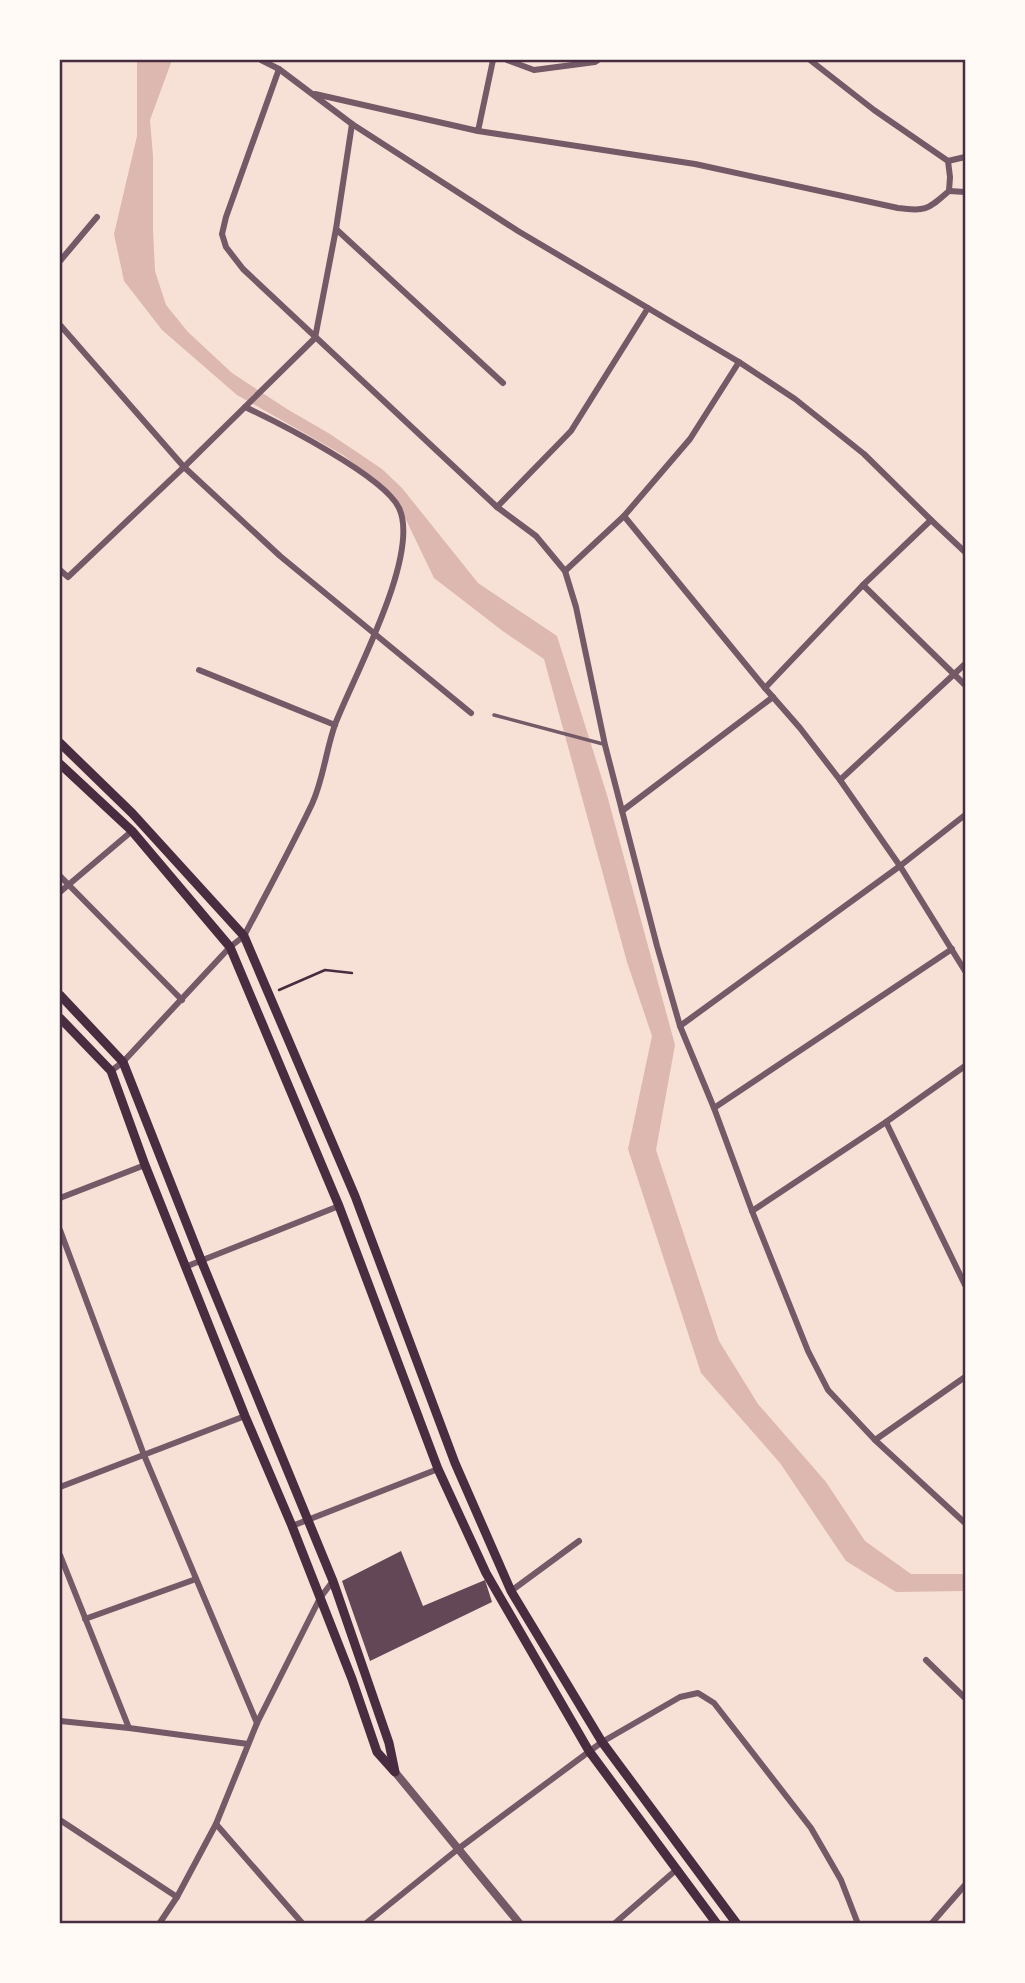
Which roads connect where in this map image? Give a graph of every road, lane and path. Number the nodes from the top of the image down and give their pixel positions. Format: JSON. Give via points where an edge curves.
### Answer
{"nodes":[{"id":1,"x":261,"y":60,"type":"edge"},
{"id":2,"x":494,"y":60,"type":"edge"},
{"id":3,"x":507,"y":60,"type":"edge"},
{"id":4,"x":598,"y":60,"type":"edge"},
{"id":5,"x":810,"y":60,"type":"edge"},
{"id":6,"x":279,"y":69,"type":"junction"},
{"id":7,"x":313,"y":93,"type":"junction"},
{"id":8,"x":352,"y":124,"type":"junction"},
{"id":9,"x":478,"y":131,"type":"junction"},
{"id":10,"x":965,"y":157,"type":"edge"},
{"id":11,"x":947,"y":161,"type":"junction"},
{"id":12,"x":949,"y":191,"type":"junction"},
{"id":13,"x":965,"y":191,"type":"edge"},
{"id":14,"x":97,"y":216,"type":"dead end"},
{"id":15,"x":336,"y":229,"type":"junction"},
{"id":16,"x":60,"y":261,"type":"edge"},
{"id":17,"x":648,"y":308,"type":"junction"},
{"id":18,"x":60,"y":325,"type":"edge"},
{"id":19,"x":315,"y":338,"type":"junction"},
{"id":20,"x":739,"y":362,"type":"junction"},
{"id":21,"x":503,"y":383,"type":"dead end"},
{"id":22,"x":246,"y":406,"type":"junction"},
{"id":23,"x":184,"y":467,"type":"junction"},
{"id":24,"x":497,"y":507,"type":"junction"},
{"id":25,"x":624,"y":516,"type":"junction"},
{"id":26,"x":931,"y":520,"type":"junction"},
{"id":27,"x":965,"y":552,"type":"edge"},
{"id":28,"x":60,"y":570,"type":"edge"},
{"id":29,"x":565,"y":571,"type":"junction"},
{"id":30,"x":863,"y":585,"type":"junction"},
{"id":31,"x":374,"y":634,"type":"junction"},
{"id":32,"x":965,"y":664,"type":"edge"},
{"id":33,"x":199,"y":670,"type":"dead end"},
{"id":34,"x":956,"y":674,"type":"junction"},
{"id":35,"x":965,"y":685,"type":"edge"},
{"id":36,"x":765,"y":688,"type":"junction"},
{"id":37,"x":773,"y":697,"type":"junction"},
{"id":38,"x":471,"y":713,"type":"dead end"},
{"id":39,"x":494,"y":715,"type":"dead end"},
{"id":40,"x":335,"y":725,"type":"junction"},
{"id":41,"x":60,"y":743,"type":"edge"},
{"id":42,"x":605,"y":745,"type":"junction"},
{"id":43,"x":60,"y":764,"type":"edge"},
{"id":44,"x":840,"y":780,"type":"junction"},
{"id":45,"x":622,"y":811,"type":"junction"},
{"id":46,"x":965,"y":815,"type":"edge"},
{"id":47,"x":132,"y":831,"type":"junction"},
{"id":48,"x":900,"y":866,"type":"junction"},
{"id":49,"x":60,"y":876,"type":"edge"},
{"id":50,"x":68,"y":884,"type":"junction"},
{"id":51,"x":60,"y":892,"type":"edge"},
{"id":52,"x":244,"y":936,"type":"junction"},
{"id":53,"x":230,"y":947,"type":"junction"},
{"id":54,"x":952,"y":949,"type":"junction"},
{"id":55,"x":965,"y":971,"type":"edge"},
{"id":56,"x":352,"y":973,"type":"dead end"},
{"id":57,"x":269,"y":994,"type":"junction"},
{"id":58,"x":60,"y":995,"type":"edge"},
{"id":59,"x":182,"y":1000,"type":"junction"},
{"id":60,"x":60,"y":1018,"type":"edge"},
{"id":61,"x":680,"y":1026,"type":"junction"},
{"id":62,"x":123,"y":1062,"type":"junction"},
{"id":63,"x":965,"y":1066,"type":"edge"},
{"id":64,"x":111,"y":1071,"type":"junction"},
{"id":65,"x":714,"y":1108,"type":"junction"},
{"id":66,"x":886,"y":1122,"type":"junction"},
{"id":67,"x":145,"y":1165,"type":"junction"},
{"id":68,"x":60,"y":1198,"type":"edge"},
{"id":69,"x":339,"y":1206,"type":"junction"},
{"id":70,"x":752,"y":1211,"type":"junction"},
{"id":71,"x":60,"y":1230,"type":"edge"},
{"id":72,"x":201,"y":1261,"type":"junction"},
{"id":73,"x":185,"y":1267,"type":"junction"},
{"id":74,"x":965,"y":1285,"type":"edge"},
{"id":75,"x":965,"y":1377,"type":"edge"},
{"id":76,"x":245,"y":1416,"type":"junction"},
{"id":77,"x":875,"y":1440,"type":"junction"},
{"id":78,"x":144,"y":1455,"type":"junction"},
{"id":79,"x":438,"y":1469,"type":"junction"},
{"id":80,"x":60,"y":1487,"type":"edge"},
{"id":81,"x":307,"y":1519,"type":"junction"},
{"id":82,"x":965,"y":1523,"type":"edge"},
{"id":83,"x":292,"y":1526,"type":"junction"},
{"id":84,"x":579,"y":1541,"type":"dead end"},
{"id":85,"x":60,"y":1555,"type":"edge"},
{"id":86,"x":197,"y":1579,"type":"junction"},
{"id":87,"x":333,"y":1581,"type":"junction"},
{"id":88,"x":511,"y":1591,"type":"junction"},
{"id":89,"x":320,"y":1598,"type":"junction"},
{"id":90,"x":86,"y":1619,"type":"junction"},
{"id":91,"x":926,"y":1661,"type":"dead end"},
{"id":92,"x":965,"y":1698,"type":"edge"},
{"id":93,"x":60,"y":1721,"type":"edge"},
{"id":94,"x":257,"y":1723,"type":"junction"},
{"id":95,"x":129,"y":1728,"type":"junction"},
{"id":96,"x":602,"y":1742,"type":"junction"},
{"id":97,"x":248,"y":1744,"type":"junction"},
{"id":98,"x":589,"y":1751,"type":"junction"},
{"id":99,"x":395,"y":1772,"type":"junction"},
{"id":100,"x":60,"y":1820,"type":"edge"},
{"id":101,"x":216,"y":1824,"type":"junction"},
{"id":102,"x":458,"y":1849,"type":"junction"},
{"id":103,"x":677,"y":1870,"type":"junction"},
{"id":104,"x":965,"y":1885,"type":"edge"},
{"id":105,"x":177,"y":1897,"type":"junction"},
{"id":106,"x":159,"y":1923,"type":"edge"},
{"id":107,"x":303,"y":1923,"type":"edge"},
{"id":108,"x":365,"y":1923,"type":"edge"},
{"id":109,"x":520,"y":1923,"type":"edge"},
{"id":110,"x":614,"y":1923,"type":"edge"},
{"id":111,"x":716,"y":1923,"type":"edge"},
{"id":112,"x":737,"y":1923,"type":"edge"},
{"id":113,"x":858,"y":1923,"type":"edge"},
{"id":114,"x":931,"y":1923,"type":"edge"}],
"edges":[{"from":1,"to":6,"type":"street"},
{"from":2,"to":9,"type":"street"},
{"from":3,"to":4,"type":"street","via":[[534,70]]},
{"from":5,"to":11,"type":"street"},
{"from":6,"to":7,"type":"street"},
{"from":6,"to":19,"type":"street","via":[[222,234],[243,269]]},
{"from":7,"to":8,"type":"street"},
{"from":7,"to":9,"type":"street"},
{"from":8,"to":15,"type":"street"},
{"from":8,"to":17,"type":"street"},
{"from":9,"to":12,"type":"street","via":[[695,164],[919,211]]},
{"from":10,"to":11,"type":"street"},
{"from":11,"to":12,"type":"street"},
{"from":12,"to":13,"type":"street"},
{"from":14,"to":16,"type":"street"},
{"from":15,"to":19,"type":"street"},
{"from":15,"to":21,"type":"street"},
{"from":17,"to":20,"type":"street"},
{"from":17,"to":24,"type":"street","via":[[570,431]]},
{"from":18,"to":23,"type":"street"},
{"from":19,"to":22,"type":"street"},
{"from":19,"to":24,"type":"street"},
{"from":20,"to":25,"type":"street","via":[[690,439]]},
{"from":20,"to":26,"type":"street","via":[[864,454]]},
{"from":22,"to":23,"type":"street"},
{"from":22,"to":31,"type":"street","via":[[328,452],[389,494],[401,512],[401,561]]},
{"from":23,"to":28,"type":"street","via":[[68,577]]},
{"from":23,"to":31,"type":"street"},
{"from":24,"to":29,"type":"street","via":[[536,536]]},
{"from":25,"to":29,"type":"street"},
{"from":25,"to":36,"type":"street"},
{"from":26,"to":27,"type":"street"},
{"from":26,"to":30,"type":"street"},
{"from":29,"to":42,"type":"street"},
{"from":30,"to":34,"type":"street"},
{"from":30,"to":36,"type":"street"},
{"from":31,"to":38,"type":"street"},
{"from":31,"to":40,"type":"street"},
{"from":32,"to":34,"type":"street"},
{"from":33,"to":40,"type":"street"},
{"from":34,"to":35,"type":"street"},
{"from":34,"to":44,"type":"street"},
{"from":36,"to":37,"type":"street"},
{"from":37,"to":44,"type":"street"},
{"from":37,"to":45,"type":"street"},
{"from":39,"to":42,"type":"lane"},
{"from":40,"to":52,"type":"street","via":[[314,800]]},
{"from":41,"to":52,"type":"main road","via":[[132,813]]},
{"from":42,"to":45,"type":"street"},
{"from":43,"to":47,"type":"main road"},
{"from":44,"to":48,"type":"street"},
{"from":45,"to":61,"type":"street"},
{"from":46,"to":48,"type":"street"},
{"from":47,"to":50,"type":"street"},
{"from":47,"to":53,"type":"main road"},
{"from":48,"to":54,"type":"street"},
{"from":48,"to":61,"type":"street"},
{"from":49,"to":50,"type":"street"},
{"from":50,"to":51,"type":"street"},
{"from":50,"to":59,"type":"street"},
{"from":52,"to":53,"type":"street"},
{"from":52,"to":57,"type":"main road"},
{"from":53,"to":59,"type":"street"},
{"from":53,"to":69,"type":"main road"},
{"from":54,"to":55,"type":"street"},
{"from":54,"to":65,"type":"street"},
{"from":56,"to":57,"type":"path","via":[[325,970]]},
{"from":57,"to":88,"type":"main road","via":[[355,1196],[455,1463]]},
{"from":58,"to":62,"type":"main road"},
{"from":59,"to":62,"type":"street"},
{"from":60,"to":64,"type":"main road"},
{"from":61,"to":65,"type":"street"},
{"from":62,"to":64,"type":"street"},
{"from":62,"to":72,"type":"main road"},
{"from":63,"to":66,"type":"street"},
{"from":64,"to":67,"type":"main road"},
{"from":65,"to":70,"type":"street"},
{"from":66,"to":70,"type":"street"},
{"from":66,"to":74,"type":"street"},
{"from":67,"to":68,"type":"street"},
{"from":67,"to":73,"type":"main road"},
{"from":69,"to":72,"type":"street"},
{"from":69,"to":79,"type":"main road"},
{"from":70,"to":77,"type":"street","via":[[828,1390]]},
{"from":71,"to":78,"type":"street"},
{"from":72,"to":73,"type":"street"},
{"from":72,"to":81,"type":"main road"},
{"from":73,"to":76,"type":"main road"},
{"from":75,"to":77,"type":"street"},
{"from":76,"to":78,"type":"street"},
{"from":76,"to":83,"type":"main road"},
{"from":77,"to":82,"type":"street"},
{"from":78,"to":80,"type":"street"},
{"from":78,"to":86,"type":"street"},
{"from":79,"to":81,"type":"street"},
{"from":79,"to":98,"type":"main road","via":[[502,1603]]},
{"from":81,"to":83,"type":"street"},
{"from":81,"to":87,"type":"main road"},
{"from":83,"to":89,"type":"main road"},
{"from":84,"to":88,"type":"street"},
{"from":85,"to":90,"type":"street"},
{"from":86,"to":90,"type":"street"},
{"from":86,"to":94,"type":"street"},
{"from":87,"to":89,"type":"street"},
{"from":87,"to":99,"type":"main road"},
{"from":88,"to":96,"type":"main road"},
{"from":89,"to":94,"type":"street"},
{"from":89,"to":99,"type":"main road","via":[[377,1752]]},
{"from":90,"to":95,"type":"street"},
{"from":91,"to":92,"type":"street"},
{"from":93,"to":95,"type":"street"},
{"from":94,"to":97,"type":"street"},
{"from":95,"to":97,"type":"street"},
{"from":96,"to":98,"type":"street"},
{"from":96,"to":112,"type":"main road"},
{"from":96,"to":113,"type":"street","via":[[680,1696],[698,1693],[714,1703],[811,1828],[841,1880]]},
{"from":97,"to":101,"type":"street"},
{"from":98,"to":102,"type":"street"},
{"from":98,"to":103,"type":"main road"},
{"from":99,"to":102,"type":"street"},
{"from":100,"to":105,"type":"street"},
{"from":101,"to":105,"type":"street"},
{"from":101,"to":107,"type":"street"},
{"from":102,"to":108,"type":"street"},
{"from":102,"to":109,"type":"street"},
{"from":103,"to":110,"type":"street"},
{"from":103,"to":111,"type":"main road"},
{"from":104,"to":114,"type":"street"},
{"from":105,"to":106,"type":"street"}]}
